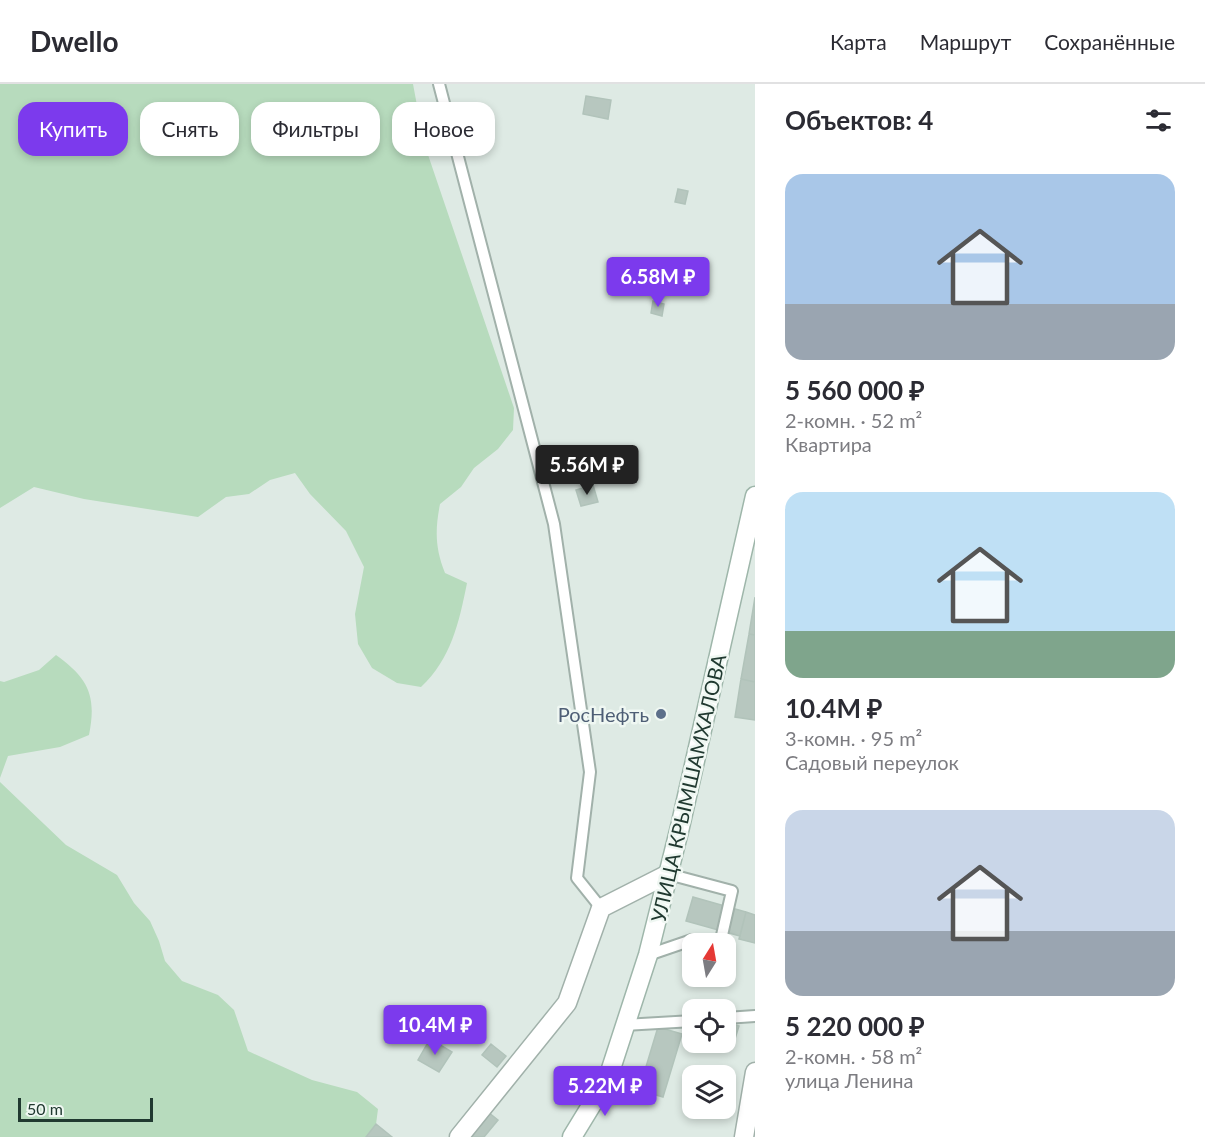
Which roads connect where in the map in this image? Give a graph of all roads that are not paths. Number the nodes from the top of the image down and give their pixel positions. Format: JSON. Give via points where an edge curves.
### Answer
{"nodes":[{"id":1,"x":439,"y":84,"type":"edge"},
{"id":2,"x":755,"y":496,"type":"edge"},
{"id":3,"x":668,"y":874,"type":"junction"},
{"id":4,"x":601,"y":908,"type":"junction"},
{"id":5,"x":722,"y":933,"type":"edge"},
{"id":6,"x":682,"y":943,"type":"edge"},
{"id":7,"x":648,"y":955,"type":"junction"},
{"id":8,"x":755,"y":1016,"type":"edge"},
{"id":9,"x":736,"y":1017,"type":"edge"},
{"id":10,"x":682,"y":1022,"type":"edge"},
{"id":11,"x":624,"y":1025,"type":"junction"},
{"id":12,"x":755,"y":1072,"type":"edge"},
{"id":13,"x":459,"y":1137,"type":"edge"},
{"id":14,"x":572,"y":1137,"type":"edge"},
{"id":15,"x":744,"y":1137,"type":"edge"}],
"edges":[{"from":1,"to":4,"type":"lane","via":[[554,524],[590,772],[577,878]]},
{"from":2,"to":3,"type":"main road","name":"УЛИЦА КРЫМШАМХАЛОВА"},
{"from":3,"to":4,"type":"main road"},
{"from":3,"to":5,"type":"lane","via":[[732,891]]},
{"from":3,"to":7,"type":"main road","name":"УЛИЦА КРЫМШАМХАЛОВА"},
{"from":4,"to":13,"type":"main road","via":[[567,1003]]},
{"from":6,"to":7,"type":"lane"},
{"from":7,"to":11,"type":"main road","name":"УЛИЦА КРЫМШАМХАЛОВА"},
{"from":8,"to":9,"type":"lane"},
{"from":10,"to":11,"type":"lane"},
{"from":11,"to":14,"type":"main road","name":"УЛИЦА КРЫМШАМХАЛОВА","via":[[608,1078]]},
{"from":12,"to":15,"type":"main road"}]}
